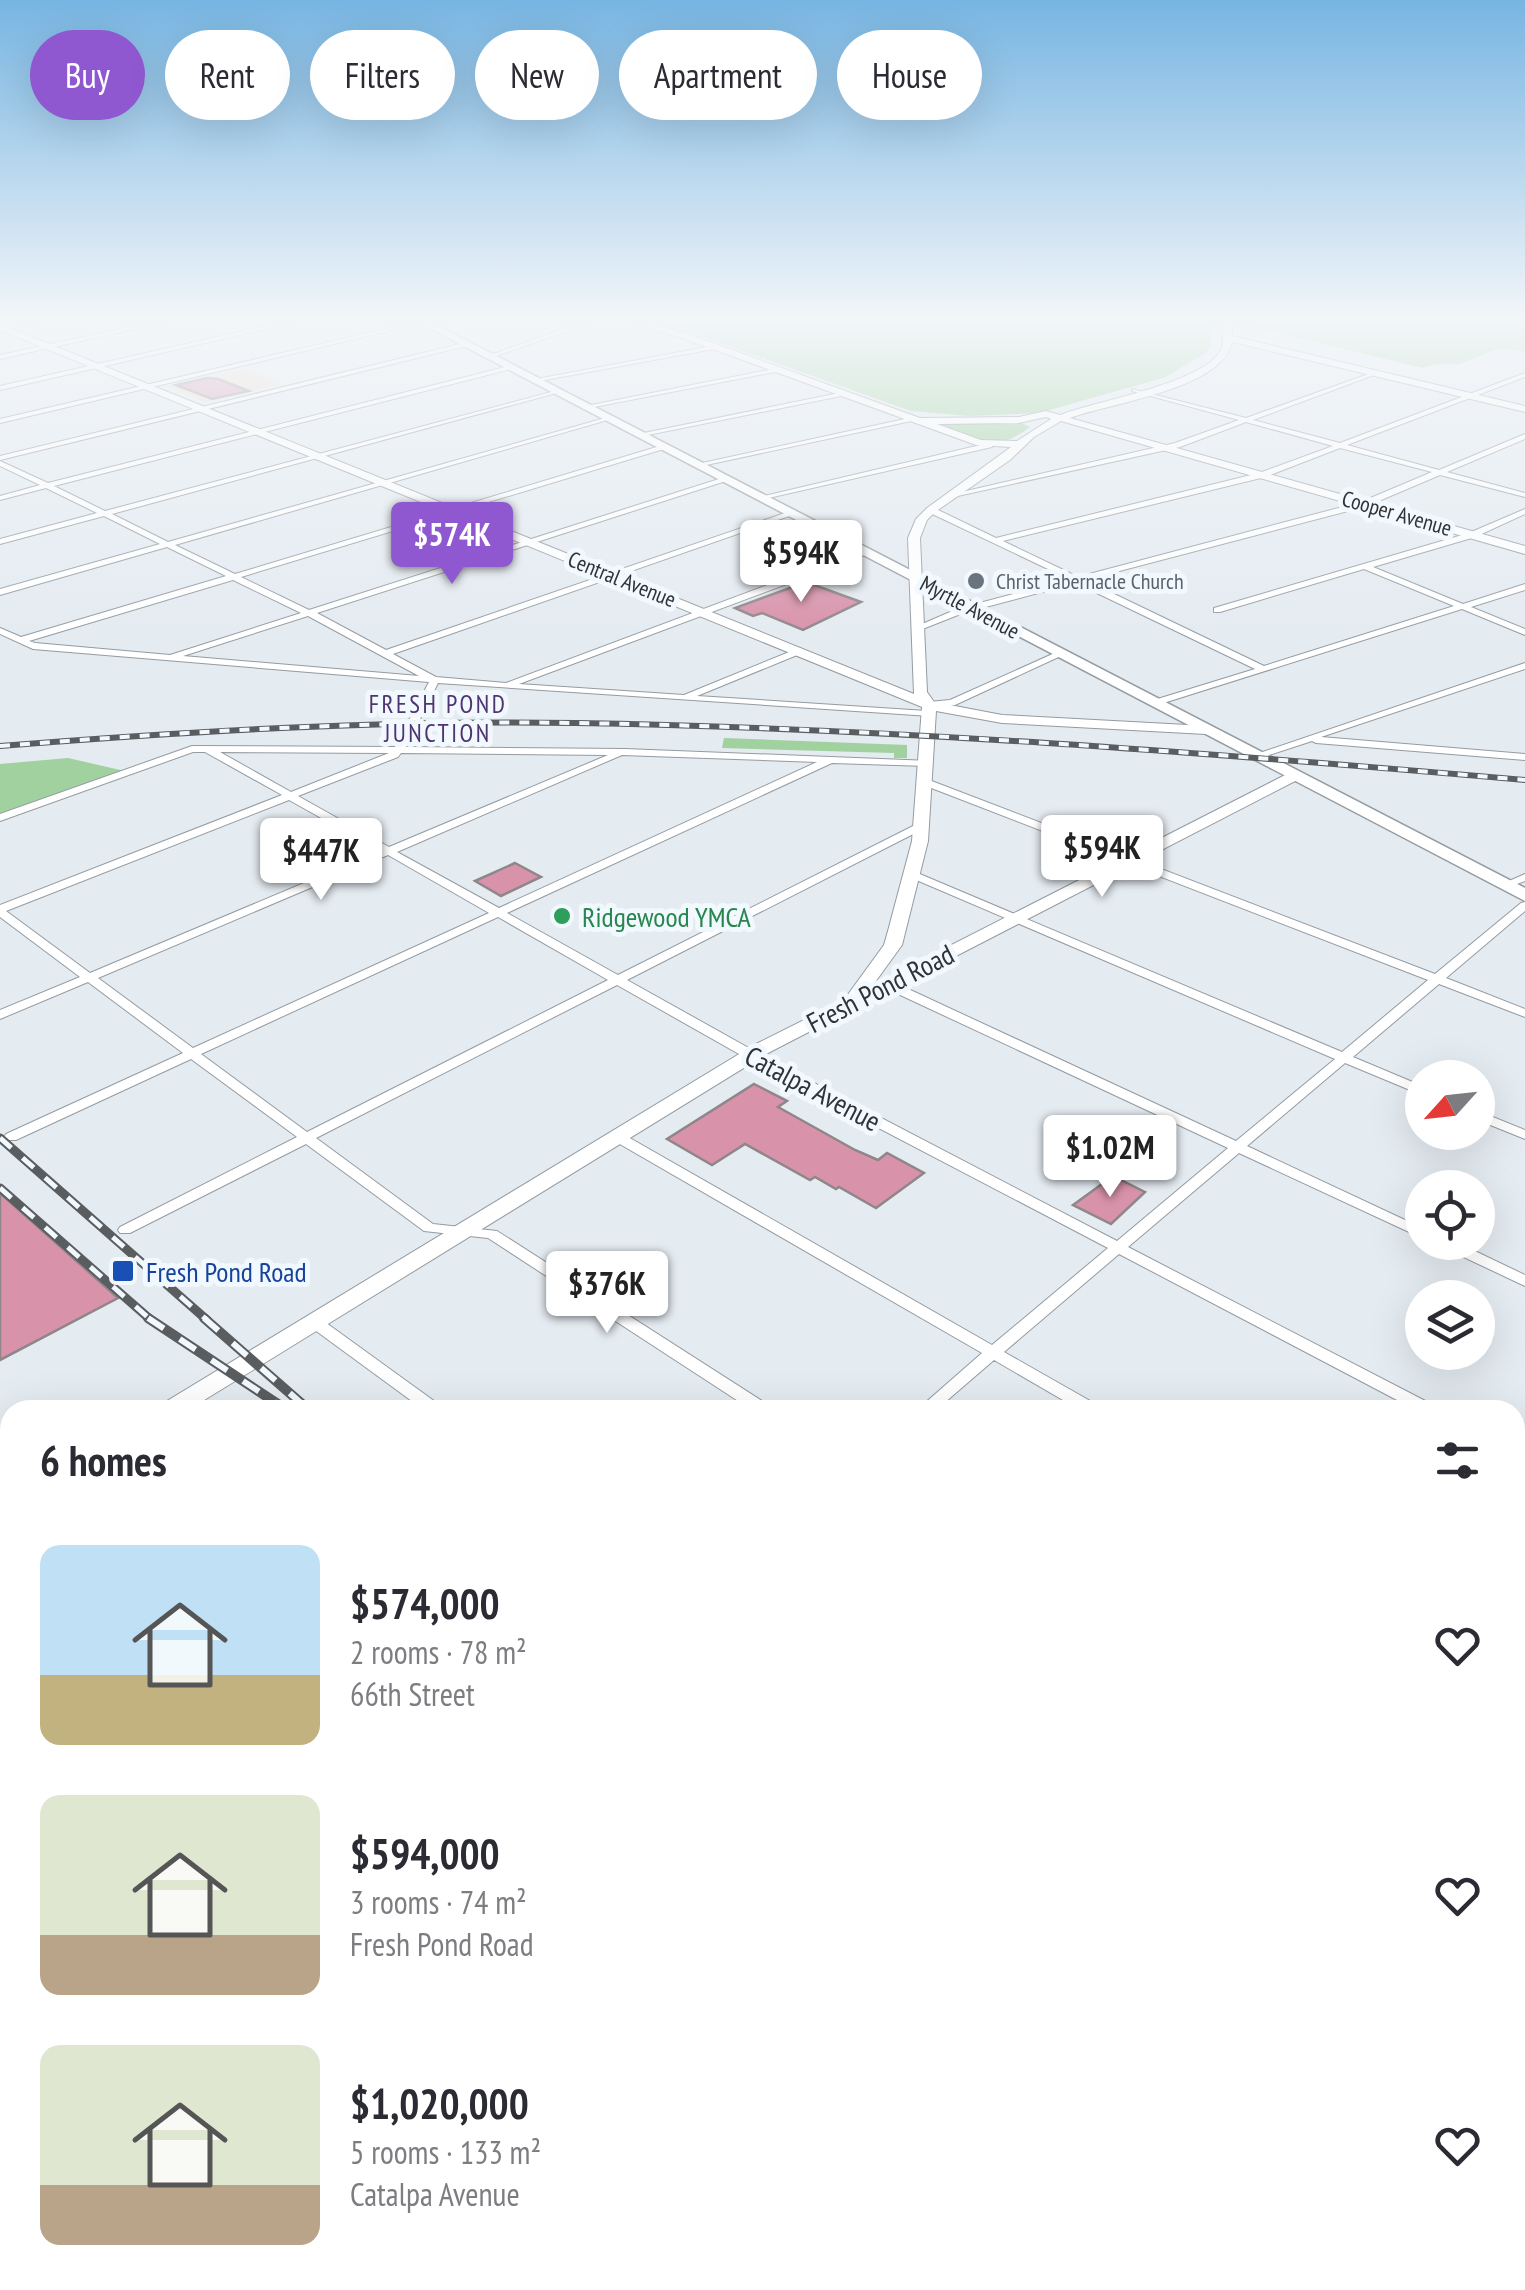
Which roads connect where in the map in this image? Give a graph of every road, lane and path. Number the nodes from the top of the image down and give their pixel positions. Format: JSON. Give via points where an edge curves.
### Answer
{"nodes":[{"id":1,"x":136,"y":425,"type":"edge"},
{"id":2,"x":242,"y":425,"type":"edge"},
{"id":3,"x":287,"y":425,"type":"edge"},
{"id":4,"x":435,"y":425,"type":"edge"},
{"id":5,"x":587,"y":425,"type":"edge"},
{"id":6,"x":619,"y":425,"type":"edge"},
{"id":7,"x":689,"y":425,"type":"edge"},
{"id":8,"x":892,"y":425,"type":"edge"},
{"id":9,"x":930,"y":425,"type":"edge"},
{"id":10,"x":1034,"y":425,"type":"edge"},
{"id":11,"x":1083,"y":425,"type":"edge"},
{"id":12,"x":1232,"y":425,"type":"edge"},
{"id":13,"x":1264,"y":425,"type":"edge"},
{"id":14,"x":1392,"y":425,"type":"edge"},
{"id":15,"x":1038,"y":426,"type":"joint"},
{"id":16,"x":259,"y":432,"type":"junction"},
{"id":17,"x":638,"y":435,"type":"junction"},
{"id":18,"x":1525,"y":436,"type":"edge"},
{"id":19,"x":1015,"y":444,"type":"junction"},
{"id":20,"x":989,"y":445,"type":"junction"},
{"id":21,"x":1340,"y":445,"type":"junction"},
{"id":22,"x":662,"y":448,"type":"junction"},
{"id":23,"x":1166,"y":448,"type":"junction"},
{"id":24,"x":320,"y":456,"type":"junction"},
{"id":25,"x":0,"y":460,"type":"edge"},
{"id":26,"x":697,"y":465,"type":"junction"},
{"id":27,"x":1440,"y":472,"type":"junction"},
{"id":28,"x":1262,"y":475,"type":"junction"},
{"id":29,"x":724,"y":480,"type":"junction"},
{"id":30,"x":384,"y":482,"type":"junction"},
{"id":31,"x":45,"y":486,"type":"junction"},
{"id":32,"x":953,"y":495,"type":"junction"},
{"id":33,"x":1525,"y":495,"type":"edge"},
{"id":34,"x":0,"y":498,"type":"edge"},
{"id":35,"x":760,"y":498,"type":"junction"},
{"id":36,"x":1364,"y":504,"type":"junction"},
{"id":37,"x":454,"y":510,"type":"junction"},
{"id":38,"x":931,"y":510,"type":"junction"},
{"id":39,"x":1525,"y":511,"type":"edge"},
{"id":40,"x":105,"y":514,"type":"junction"},
{"id":41,"x":792,"y":514,"type":"junction"},
{"id":42,"x":1472,"y":535,"type":"junction"},
{"id":43,"x":0,"y":542,"type":"edge"},
{"id":44,"x":530,"y":542,"type":"junction"},
{"id":45,"x":995,"y":542,"type":"junction"},
{"id":46,"x":166,"y":544,"type":"junction"},
{"id":47,"x":1525,"y":550,"type":"edge"},
{"id":48,"x":864,"y":552,"type":"junction"},
{"id":49,"x":1366,"y":567,"type":"junction"},
{"id":50,"x":613,"y":575,"type":"junction"},
{"id":51,"x":232,"y":577,"type":"junction"},
{"id":52,"x":916,"y":578,"type":"junction"},
{"id":53,"x":1079,"y":581,"type":"junction"},
{"id":54,"x":1525,"y":588,"type":"edge"},
{"id":55,"x":0,"y":592,"type":"edge"},
{"id":56,"x":1463,"y":607,"type":"junction"},
{"id":57,"x":974,"y":608,"type":"junction"},
{"id":58,"x":1217,"y":610,"type":"dead end"},
{"id":59,"x":702,"y":612,"type":"junction"},
{"id":60,"x":308,"y":613,"type":"junction"},
{"id":61,"x":916,"y":628,"type":"junction"},
{"id":62,"x":0,"y":631,"type":"edge"},
{"id":63,"x":1525,"y":632,"type":"edge"},
{"id":64,"x":19,"y":642,"type":"junction"},
{"id":65,"x":799,"y":651,"type":"junction"},
{"id":66,"x":387,"y":653,"type":"junction"},
{"id":67,"x":1060,"y":654,"type":"junction"},
{"id":68,"x":168,"y":658,"type":"junction"},
{"id":69,"x":1525,"y":666,"type":"edge"},
{"id":70,"x":1263,"y":669,"type":"junction"},
{"id":71,"x":434,"y":681,"type":"junction"},
{"id":72,"x":505,"y":686,"type":"junction"},
{"id":73,"x":682,"y":698,"type":"junction"},
{"id":74,"x":1154,"y":703,"type":"junction"},
{"id":75,"x":928,"y":709,"type":"junction"},
{"id":76,"x":1206,"y":730,"type":"junction"},
{"id":77,"x":1307,"y":739,"type":"junction"},
{"id":78,"x":207,"y":749,"type":"junction"},
{"id":79,"x":400,"y":749,"type":"junction"},
{"id":80,"x":626,"y":752,"type":"junction"},
{"id":81,"x":1256,"y":756,"type":"junction"},
{"id":82,"x":1525,"y":757,"type":"edge"},
{"id":83,"x":831,"y":760,"type":"junction"},
{"id":84,"x":927,"y":763,"type":"junction"},
{"id":85,"x":1296,"y":775,"type":"junction"},
{"id":86,"x":925,"y":782,"type":"junction"},
{"id":87,"x":292,"y":796,"type":"junction"},
{"id":88,"x":0,"y":818,"type":"edge"},
{"id":89,"x":920,"y":826,"type":"junction"},
{"id":90,"x":391,"y":851,"type":"junction"},
{"id":91,"x":1131,"y":859,"type":"junction"},
{"id":92,"x":912,"y":874,"type":"junction"},
{"id":93,"x":1525,"y":878,"type":"edge"},
{"id":94,"x":1506,"y":885,"type":"junction"},
{"id":95,"x":1525,"y":895,"type":"edge"},
{"id":96,"x":1525,"y":905,"type":"edge"},
{"id":97,"x":0,"y":911,"type":"edge"},
{"id":98,"x":498,"y":912,"type":"junction"},
{"id":99,"x":1015,"y":919,"type":"junction"},
{"id":100,"x":893,"y":946,"type":"junction"},
{"id":101,"x":90,"y":978,"type":"junction"},
{"id":102,"x":1438,"y":979,"type":"junction"},
{"id":103,"x":618,"y":980,"type":"junction"},
{"id":104,"x":887,"y":984,"type":"junction"},
{"id":105,"x":850,"y":1003,"type":"junction"},
{"id":106,"x":1525,"y":1013,"type":"edge"},
{"id":107,"x":0,"y":1016,"type":"edge"},
{"id":108,"x":192,"y":1053,"type":"junction"},
{"id":109,"x":750,"y":1055,"type":"junction"},
{"id":110,"x":1344,"y":1058,"type":"junction"},
{"id":111,"x":1405,"y":1084,"type":"edge"},
{"id":112,"x":1495,"y":1122,"type":"edge"},
{"id":113,"x":1525,"y":1135,"type":"edge"},
{"id":114,"x":616,"y":1136,"type":"junction"},
{"id":115,"x":11,"y":1137,"type":"dead end"},
{"id":116,"x":308,"y":1137,"type":"junction"},
{"id":117,"x":1238,"y":1147,"type":"junction"},
{"id":118,"x":1405,"y":1225,"type":"edge"},
{"id":119,"x":124,"y":1230,"type":"dead end"},
{"id":120,"x":461,"y":1232,"type":"junction"},
{"id":121,"x":1117,"y":1248,"type":"junction"},
{"id":122,"x":1481,"y":1260,"type":"edge"},
{"id":123,"x":1525,"y":1281,"type":"edge"},
{"id":124,"x":313,"y":1321,"type":"junction"},
{"id":125,"x":993,"y":1352,"type":"junction"},
{"id":126,"x":186,"y":1400,"type":"edge"},
{"id":127,"x":421,"y":1400,"type":"edge"},
{"id":128,"x":749,"y":1400,"type":"edge"},
{"id":129,"x":937,"y":1400,"type":"edge"},
{"id":130,"x":1076,"y":1400,"type":"edge"},
{"id":131,"x":1410,"y":1400,"type":"edge"}],
"edges":[{"from":1,"to":25,"type":"street"},
{"from":2,"to":16,"type":"main road","name":"Central Avenue"},
{"from":3,"to":16,"type":"street"},
{"from":4,"to":24,"type":"street"},
{"from":5,"to":30,"type":"street"},
{"from":6,"to":17,"type":"main road","name":"Myrtle Avenue"},
{"from":7,"to":17,"type":"street"},
{"from":8,"to":26,"type":"street"},
{"from":9,"to":20,"type":"main road","name":"Cooper Avenue"},
{"from":10,"to":15,"type":"main road"},
{"from":11,"to":23,"type":"main road","name":"Cooper Avenue"},
{"from":12,"to":23,"type":"street"},
{"from":13,"to":21,"type":"street"},
{"from":14,"to":21,"type":"street"},
{"from":15,"to":19,"type":"main road"},
{"from":16,"to":24,"type":"main road","name":"Central Avenue"},
{"from":16,"to":31,"type":"street"},
{"from":17,"to":22,"type":"main road","name":"Myrtle Avenue"},
{"from":18,"to":27,"type":"street"},
{"from":19,"to":20,"type":"main road","name":"Cooper Avenue"},
{"from":19,"to":32,"type":"main road","via":[[1006,458]]},
{"from":20,"to":35,"type":"street"},
{"from":21,"to":27,"type":"street"},
{"from":21,"to":28,"type":"street"},
{"from":22,"to":26,"type":"main road","name":"Myrtle Avenue"},
{"from":22,"to":37,"type":"street"},
{"from":23,"to":28,"type":"main road","name":"Cooper Avenue"},
{"from":23,"to":32,"type":"street"},
{"from":24,"to":30,"type":"main road","name":"Central Avenue"},
{"from":24,"to":40,"type":"street"},
{"from":25,"to":31,"type":"street"},
{"from":26,"to":29,"type":"main road","name":"Myrtle Avenue"},
{"from":27,"to":33,"type":"street"},
{"from":27,"to":36,"type":"street"},
{"from":28,"to":36,"type":"main road","name":"Cooper Avenue"},
{"from":28,"to":45,"type":"street"},
{"from":29,"to":35,"type":"main road","name":"Myrtle Avenue"},
{"from":29,"to":44,"type":"street"},
{"from":30,"to":37,"type":"main road","name":"Central Avenue"},
{"from":30,"to":46,"type":"street"},
{"from":31,"to":34,"type":"street"},
{"from":31,"to":40,"type":"street"},
{"from":32,"to":38,"type":"main road"},
{"from":35,"to":41,"type":"main road","name":"Myrtle Avenue"},
{"from":36,"to":42,"type":"main road","name":"Cooper Avenue"},
{"from":36,"to":53,"type":"street"},
{"from":37,"to":44,"type":"main road","name":"Central Avenue"},
{"from":37,"to":51,"type":"street"},
{"from":38,"to":45,"type":"street"},
{"from":38,"to":52,"type":"main road","via":[[914,538]]},
{"from":39,"to":42,"type":"street"},
{"from":40,"to":43,"type":"street"},
{"from":40,"to":46,"type":"street"},
{"from":41,"to":48,"type":"main road","name":"Myrtle Avenue"},
{"from":41,"to":50,"type":"street"},
{"from":42,"to":47,"type":"main road","name":"Cooper Avenue"},
{"from":42,"to":49,"type":"street"},
{"from":44,"to":50,"type":"main road","name":"Central Avenue"},
{"from":44,"to":60,"type":"street"},
{"from":45,"to":53,"type":"street"},
{"from":46,"to":51,"type":"street"},
{"from":46,"to":55,"type":"street"},
{"from":48,"to":52,"type":"main road","name":"Myrtle Avenue"},
{"from":48,"to":59,"type":"street"},
{"from":49,"to":56,"type":"street"},
{"from":49,"to":58,"type":"street"},
{"from":50,"to":59,"type":"main road","name":"Central Avenue"},
{"from":50,"to":66,"type":"street"},
{"from":51,"to":60,"type":"street"},
{"from":51,"to":64,"type":"street"},
{"from":52,"to":57,"type":"main road","name":"Myrtle Avenue"},
{"from":52,"to":61,"type":"main road"},
{"from":53,"to":57,"type":"street"},
{"from":53,"to":70,"type":"street"},
{"from":54,"to":56,"type":"street"},
{"from":56,"to":63,"type":"street"},
{"from":56,"to":70,"type":"street"},
{"from":57,"to":61,"type":"street"},
{"from":57,"to":67,"type":"main road","name":"Myrtle Avenue"},
{"from":59,"to":65,"type":"main road","name":"Central Avenue"},
{"from":59,"to":72,"type":"street"},
{"from":60,"to":66,"type":"street"},
{"from":60,"to":68,"type":"street"},
{"from":61,"to":75,"type":"main road","via":[[920,692]]},
{"from":62,"to":64,"type":"street"},
{"from":64,"to":68,"type":"street"},
{"from":65,"to":73,"type":"street"},
{"from":65,"to":75,"type":"main road","name":"Central Avenue"},
{"from":66,"to":71,"type":"street"},
{"from":67,"to":74,"type":"main road","name":"Myrtle Avenue"},
{"from":67,"to":75,"type":"street"},
{"from":68,"to":71,"type":"street"},
{"from":69,"to":77,"type":"street"},
{"from":70,"to":74,"type":"street"},
{"from":71,"to":72,"type":"street"},
{"from":71,"to":79,"type":"street"},
{"from":72,"to":73,"type":"street"},
{"from":73,"to":75,"type":"street"},
{"from":74,"to":76,"type":"main road","name":"Myrtle Avenue"},
{"from":75,"to":76,"type":"main road","name":"Central Avenue"},
{"from":75,"to":84,"type":"main road"},
{"from":76,"to":81,"type":"main road","name":"Myrtle Avenue"},
{"from":77,"to":81,"type":"street"},
{"from":77,"to":82,"type":"street"},
{"from":78,"to":79,"type":"street"},
{"from":78,"to":87,"type":"street","name":"Catalpa Avenue"},
{"from":78,"to":88,"type":"street"},
{"from":79,"to":80,"type":"street"},
{"from":79,"to":87,"type":"street"},
{"from":80,"to":83,"type":"street"},
{"from":80,"to":90,"type":"street"},
{"from":81,"to":85,"type":"main road","name":"Myrtle Avenue"},
{"from":83,"to":84,"type":"street"},
{"from":83,"to":98,"type":"street"},
{"from":84,"to":86,"type":"main road"},
{"from":85,"to":91,"type":"main road","name":"Fresh Pond Road"},
{"from":85,"to":94,"type":"main road","name":"Myrtle Avenue"},
{"from":86,"to":89,"type":"main road"},
{"from":86,"to":91,"type":"street"},
{"from":87,"to":90,"type":"street","name":"Catalpa Avenue"},
{"from":87,"to":97,"type":"street"},
{"from":89,"to":92,"type":"main road"},
{"from":89,"to":103,"type":"street"},
{"from":90,"to":98,"type":"street","name":"Catalpa Avenue"},
{"from":90,"to":101,"type":"street"},
{"from":91,"to":99,"type":"main road","name":"Fresh Pond Road"},
{"from":91,"to":102,"type":"street"},
{"from":92,"to":99,"type":"street"},
{"from":92,"to":100,"type":"main road"},
{"from":93,"to":94,"type":"street"},
{"from":94,"to":95,"type":"main road","name":"Myrtle Avenue"},
{"from":96,"to":102,"type":"street"},
{"from":97,"to":101,"type":"street"},
{"from":98,"to":103,"type":"street","name":"Catalpa Avenue"},
{"from":98,"to":108,"type":"street"},
{"from":99,"to":104,"type":"main road","name":"Fresh Pond Road"},
{"from":99,"to":110,"type":"street"},
{"from":100,"to":104,"type":"main road","via":[[900,961]]},
{"from":100,"to":105,"type":"main road"},
{"from":101,"to":107,"type":"street"},
{"from":101,"to":108,"type":"street"},
{"from":102,"to":106,"type":"street"},
{"from":102,"to":110,"type":"street"},
{"from":103,"to":109,"type":"street","name":"Catalpa Avenue"},
{"from":103,"to":116,"type":"street"},
{"from":104,"to":105,"type":"main road","name":"Fresh Pond Road"},
{"from":104,"to":117,"type":"street"},
{"from":105,"to":109,"type":"main road","name":"Fresh Pond Road"},
{"from":108,"to":115,"type":"street"},
{"from":108,"to":116,"type":"street"},
{"from":109,"to":114,"type":"main road","name":"Fresh Pond Road"},
{"from":109,"to":121,"type":"street","name":"Catalpa Avenue"},
{"from":110,"to":111,"type":"street"},
{"from":110,"to":117,"type":"street"},
{"from":112,"to":113,"type":"street"},
{"from":114,"to":120,"type":"main road","name":"Fresh Pond Road"},
{"from":114,"to":125,"type":"street"},
{"from":116,"to":119,"type":"street"},
{"from":116,"to":120,"type":"street","via":[[428,1228]]},
{"from":117,"to":118,"type":"street"},
{"from":117,"to":121,"type":"street"},
{"from":120,"to":124,"type":"main road","name":"Fresh Pond Road"},
{"from":120,"to":128,"type":"street","via":[[492,1234]]},
{"from":121,"to":125,"type":"street"},
{"from":121,"to":131,"type":"street","name":"Catalpa Avenue"},
{"from":122,"to":123,"type":"street"},
{"from":124,"to":126,"type":"main road","name":"Fresh Pond Road"},
{"from":124,"to":127,"type":"street"},
{"from":125,"to":129,"type":"street"},
{"from":125,"to":130,"type":"street"}]}
